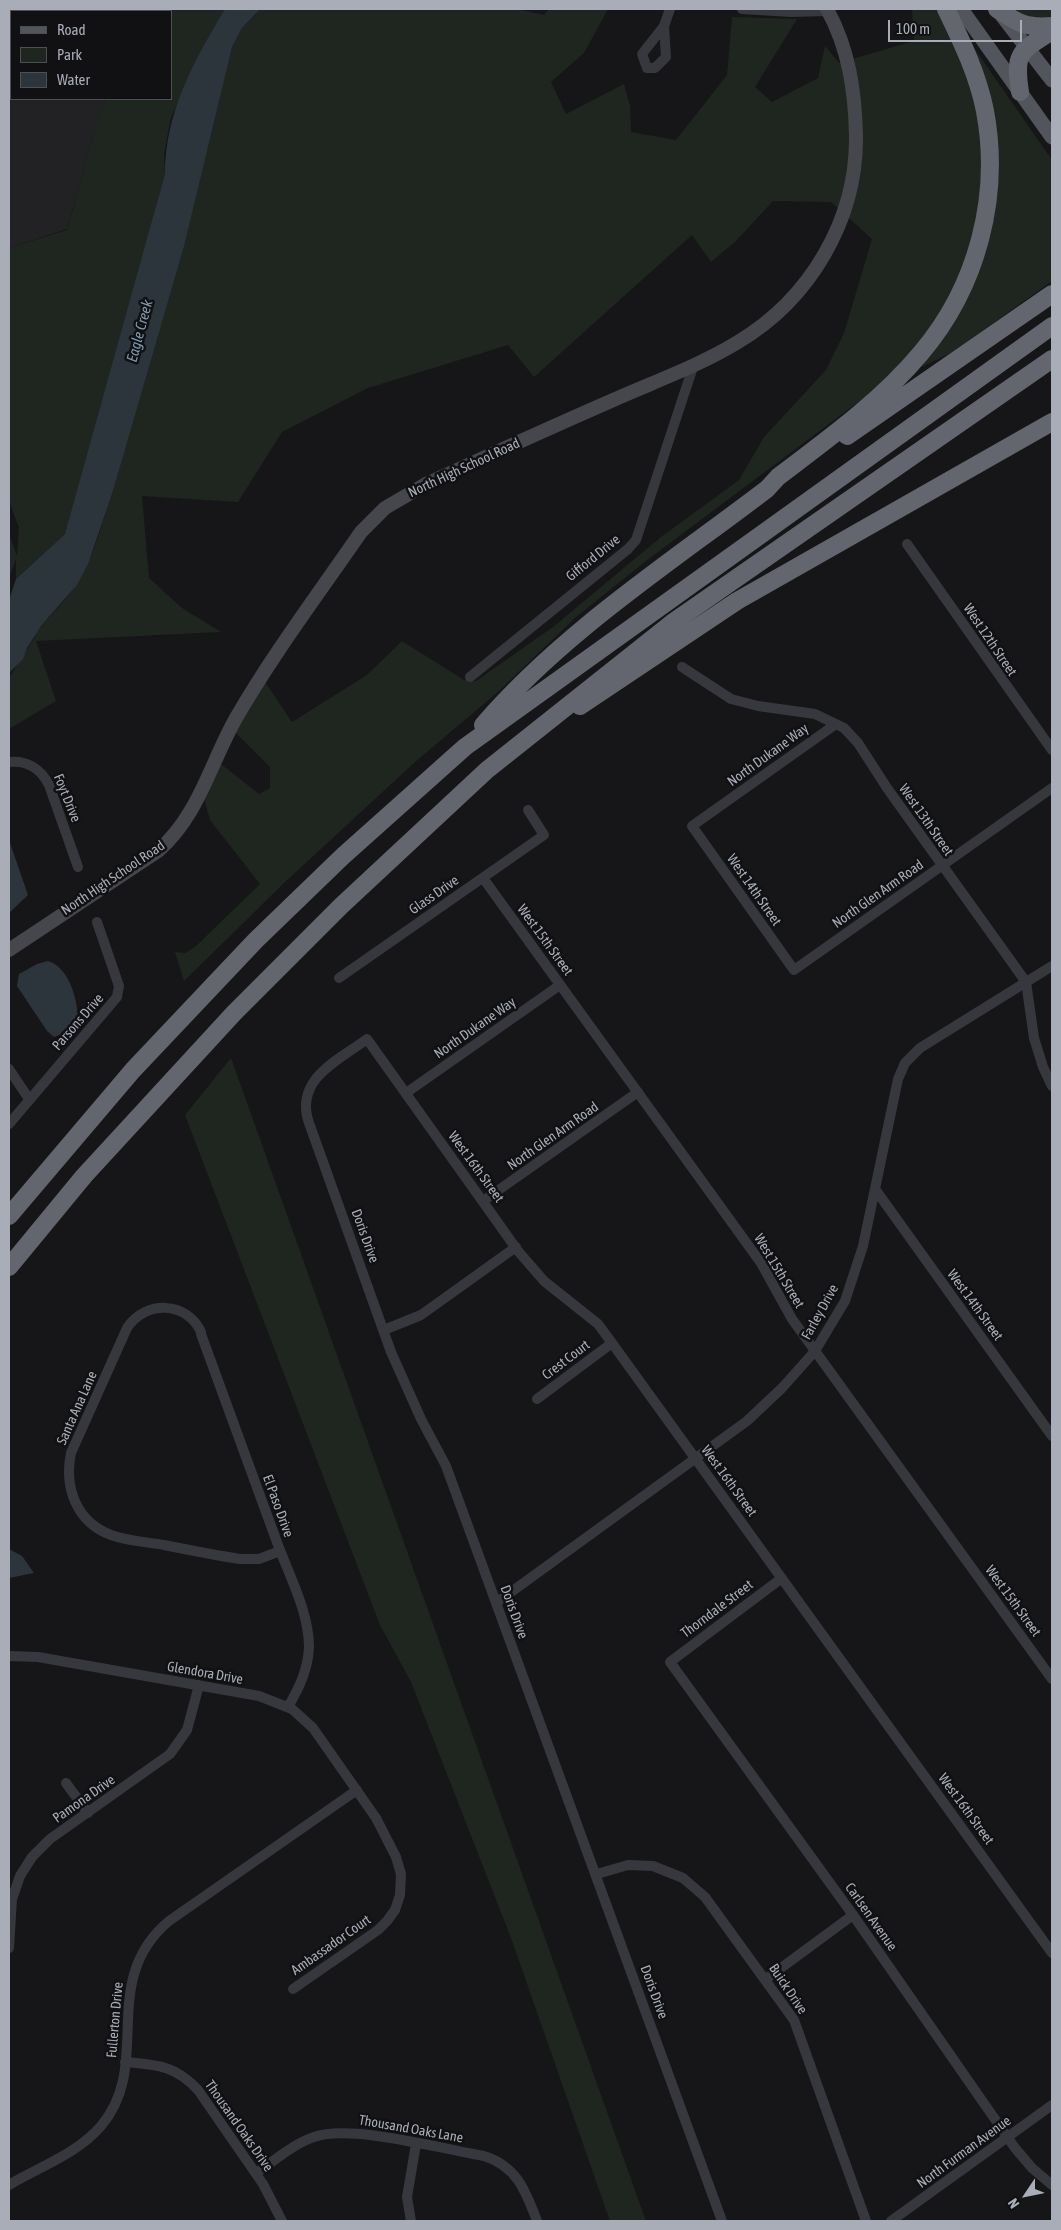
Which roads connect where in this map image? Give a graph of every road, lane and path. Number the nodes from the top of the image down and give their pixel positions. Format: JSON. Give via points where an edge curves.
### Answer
{"nodes":[{"id":1,"x":670,"y":9,"type":"edge"},
{"id":2,"x":742,"y":9,"type":"edge"},
{"id":3,"x":946,"y":9,"type":"edge"},
{"id":4,"x":961,"y":9,"type":"edge"},
{"id":5,"x":997,"y":9,"type":"edge"},
{"id":6,"x":828,"y":10,"type":"edge"},
{"id":7,"x":664,"y":26,"type":"dead end"},
{"id":8,"x":1052,"y":26,"type":"edge"},
{"id":9,"x":1052,"y":31,"type":"edge"},
{"id":10,"x":1027,"y":48,"type":"junction"},
{"id":11,"x":1052,"y":80,"type":"edge"},
{"id":12,"x":1020,"y":92,"type":"junction"},
{"id":13,"x":1052,"y":138,"type":"edge"},
{"id":14,"x":1052,"y":294,"type":"edge"},
{"id":15,"x":1052,"y":326,"type":"edge"},
{"id":16,"x":1052,"y":359,"type":"edge"},
{"id":17,"x":694,"y":364,"type":"junction"},
{"id":18,"x":1052,"y":422,"type":"edge"},
{"id":19,"x":767,"y":489,"type":"junction"},
{"id":20,"x":906,"y":544,"type":"dead end"},
{"id":21,"x":682,"y":666,"type":"dead end"},
{"id":22,"x":470,"y":677,"type":"dead end"},
{"id":23,"x":836,"y":724,"type":"junction"},
{"id":24,"x":541,"y":725,"type":"junction"},
{"id":25,"x":465,"y":747,"type":"junction"},
{"id":26,"x":1052,"y":750,"type":"edge"},
{"id":27,"x":9,"y":762,"type":"edge"},
{"id":28,"x":1052,"y":788,"type":"edge"},
{"id":29,"x":528,"y":810,"type":"dead end"},
{"id":30,"x":692,"y":826,"type":"joint"},
{"id":31,"x":942,"y":866,"type":"junction"},
{"id":32,"x":78,"y":867,"type":"dead end"},
{"id":33,"x":484,"y":878,"type":"junction"},
{"id":34,"x":97,"y":922,"type":"dead end"},
{"id":35,"x":9,"y":950,"type":"edge"},
{"id":36,"x":1052,"y":966,"type":"edge"},
{"id":37,"x":794,"y":970,"type":"joint"},
{"id":38,"x":339,"y":978,"type":"dead end"},
{"id":39,"x":1026,"y":982,"type":"junction"},
{"id":40,"x":560,"y":985,"type":"junction"},
{"id":41,"x":367,"y":1039,"type":"joint"},
{"id":42,"x":9,"y":1069,"type":"edge"},
{"id":43,"x":1052,"y":1086,"type":"edge"},
{"id":44,"x":638,"y":1092,"type":"junction"},
{"id":45,"x":406,"y":1093,"type":"junction"},
{"id":46,"x":30,"y":1099,"type":"junction"},
{"id":47,"x":9,"y":1124,"type":"edge"},
{"id":48,"x":874,"y":1189,"type":"junction"},
{"id":49,"x":483,"y":1202,"type":"junction"},
{"id":50,"x":9,"y":1216,"type":"edge"},
{"id":51,"x":516,"y":1247,"type":"junction"},
{"id":52,"x":9,"y":1267,"type":"edge"},
{"id":53,"x":190,"y":1317,"type":"joint"},
{"id":54,"x":384,"y":1330,"type":"junction"},
{"id":55,"x":612,"y":1343,"type":"junction"},
{"id":56,"x":816,"y":1351,"type":"junction"},
{"id":57,"x":537,"y":1399,"type":"dead end"},
{"id":58,"x":1052,"y":1436,"type":"edge"},
{"id":59,"x":696,"y":1459,"type":"junction"},
{"id":60,"x":280,"y":1551,"type":"junction"},
{"id":61,"x":782,"y":1578,"type":"junction"},
{"id":62,"x":496,"y":1603,"type":"junction"},
{"id":63,"x":9,"y":1656,"type":"edge"},
{"id":64,"x":670,"y":1662,"type":"joint"},
{"id":65,"x":1052,"y":1680,"type":"edge"},
{"id":66,"x":199,"y":1685,"type":"junction"},
{"id":67,"x":288,"y":1707,"type":"junction"},
{"id":68,"x":66,"y":1783,"type":"dead end"},
{"id":69,"x":357,"y":1790,"type":"junction"},
{"id":70,"x":88,"y":1813,"type":"junction"},
{"id":71,"x":597,"y":1874,"type":"junction"},
{"id":72,"x":853,"y":1915,"type":"junction"},
{"id":73,"x":10,"y":1922,"type":"edge"},
{"id":74,"x":9,"y":1948,"type":"edge"},
{"id":75,"x":1052,"y":1953,"type":"edge"},
{"id":76,"x":766,"y":1979,"type":"junction"},
{"id":77,"x":293,"y":1989,"type":"dead end"},
{"id":78,"x":125,"y":2062,"type":"junction"},
{"id":79,"x":1052,"y":2105,"type":"edge"},
{"id":80,"x":1008,"y":2137,"type":"junction"},
{"id":81,"x":416,"y":2144,"type":"junction"},
{"id":82,"x":256,"y":2173,"type":"junction"},
{"id":83,"x":1052,"y":2185,"type":"edge"},
{"id":84,"x":9,"y":2186,"type":"edge"},
{"id":85,"x":282,"y":2221,"type":"edge"},
{"id":86,"x":411,"y":2221,"type":"edge"},
{"id":87,"x":536,"y":2221,"type":"edge"},
{"id":88,"x":722,"y":2221,"type":"edge"},
{"id":89,"x":866,"y":2221,"type":"edge"},
{"id":90,"x":891,"y":2221,"type":"edge"}],
"edges":[{"from":1,"to":7,"type":"street"},
{"from":2,"to":6,"type":"street"},
{"from":3,"to":19,"type":"highway","via":[[974,74],[988,131],[988,197],[975,259],[959,297],[921,353],[858,414]]},
{"from":4,"to":12,"type":"main road"},
{"from":5,"to":8,"type":"highway","via":[[1022,25]]},
{"from":5,"to":10,"type":"main road"},
{"from":6,"to":17,"type":"street","name":"North High School Road","via":[[848,60],[854,99],[856,149],[839,225],[814,273],[778,313],[738,342]]},
{"from":9,"to":10,"type":"highway"},
{"from":10,"to":11,"type":"main road"},
{"from":10,"to":12,"type":"highway","via":[[1017,67]]},
{"from":12,"to":13,"type":"main road"},
{"from":14,"to":19,"type":"highway"},
{"from":15,"to":25,"type":"highway"},
{"from":16,"to":24,"type":"highway","via":[[672,624]]},
{"from":17,"to":22,"type":"street","name":"Gifford Drive","via":[[636,540]]},
{"from":17,"to":35,"type":"street","name":"North High School Road","via":[[426,484],[380,513],[361,532],[246,702],[197,803],[175,834],[158,851]]},
{"from":18,"to":24,"type":"highway","via":[[791,569],[698,627],[592,700]]},
{"from":19,"to":25,"type":"highway","via":[[596,619],[511,692]]},
{"from":20,"to":26,"type":"street","name":"West 12th Street"},
{"from":21,"to":23,"type":"street","name":"West 13th Street","via":[[730,698],[758,706],[809,713]]},
{"from":23,"to":30,"type":"street","name":"North Dukane Way"},
{"from":23,"to":31,"type":"street","name":"West 13th Street","via":[[858,744]]},
{"from":24,"to":52,"type":"highway","via":[[481,776],[267,979],[84,1176]]},
{"from":25,"to":50,"type":"highway","via":[[343,856],[256,940],[133,1070]]},
{"from":27,"to":32,"type":"street","name":"Foyt Drive","via":[[28,764],[42,774],[49,785]]},
{"from":28,"to":31,"type":"street","name":"North Glen Arm Road"},
{"from":29,"to":33,"type":"street","name":"Glass Drive","via":[[544,835]]},
{"from":30,"to":37,"type":"street","name":"West 14th Street"},
{"from":31,"to":37,"type":"street","name":"North Glen Arm Road"},
{"from":31,"to":39,"type":"street","name":"West 13th Street"},
{"from":33,"to":38,"type":"street","name":"Glass Drive"},
{"from":33,"to":40,"type":"street","name":"West 15th Street"},
{"from":34,"to":46,"type":"street","name":"Parsons Drive","via":[[119,986],[117,997]]},
{"from":36,"to":39,"type":"street","name":"Farley Drive"},
{"from":39,"to":43,"type":"street","name":"West 13th Street","via":[[1034,1038]]},
{"from":39,"to":48,"type":"street","name":"Farley Drive","via":[[924,1045],[908,1060],[897,1083]]},
{"from":40,"to":44,"type":"street","name":"West 15th Street"},
{"from":40,"to":45,"type":"street","name":"North Dukane Way"},
{"from":41,"to":45,"type":"street","name":"West 16th Street"},
{"from":41,"to":54,"type":"street","name":"Doris Drive","via":[[316,1077],[308,1091],[305,1107]]},
{"from":42,"to":46,"type":"street"},
{"from":44,"to":49,"type":"street","name":"North Glen Arm Road"},
{"from":44,"to":56,"type":"street","name":"West 15th Street","via":[[761,1263],[792,1319]]},
{"from":45,"to":49,"type":"street","name":"West 16th Street"},
{"from":46,"to":47,"type":"street","name":"Parsons Drive"},
{"from":48,"to":56,"type":"street","name":"Farley Drive","via":[[863,1246],[848,1293]]},
{"from":48,"to":58,"type":"street","name":"West 14th Street"},
{"from":49,"to":51,"type":"street","name":"West 16th Street"},
{"from":51,"to":54,"type":"street","via":[[428,1310]]},
{"from":51,"to":55,"type":"street","name":"West 16th Street","via":[[544,1281],[598,1324]]},
{"from":53,"to":60,"type":"street","name":"El Paso Drive","via":[[201,1332]]},
{"from":53,"to":60,"type":"street","name":"Santa Ana Lane","via":[[175,1309],[159,1307],[142,1313],[130,1324],[71,1453],[68,1471],[74,1500],[88,1521],[118,1537],[240,1559],[258,1559]]},
{"from":54,"to":62,"type":"street","name":"Doris Drive","via":[[411,1397],[446,1466]]},
{"from":55,"to":57,"type":"street","name":"Crest Court"},
{"from":55,"to":59,"type":"street","name":"West 16th Street"},
{"from":56,"to":59,"type":"street","name":"Farley Drive","via":[[756,1413]]},
{"from":56,"to":65,"type":"street","name":"West 15th Street"},
{"from":59,"to":61,"type":"street","name":"West 16th Street"},
{"from":59,"to":62,"type":"street","name":"Farley Drive"},
{"from":60,"to":67,"type":"street","name":"El Paso Drive","via":[[303,1613],[309,1646],[303,1680]]},
{"from":61,"to":64,"type":"street","name":"Thorndale Street"},
{"from":61,"to":75,"type":"street","name":"West 16th Street"},
{"from":62,"to":71,"type":"street","name":"Doris Drive"},
{"from":63,"to":66,"type":"street","name":"Glendora Drive","via":[[38,1656]]},
{"from":64,"to":72,"type":"street","name":"Carlsen Avenue"},
{"from":66,"to":67,"type":"street","name":"Glendora Drive","via":[[259,1696]]},
{"from":66,"to":70,"type":"street","name":"Pamona Drive","via":[[190,1722],[176,1748]]},
{"from":67,"to":69,"type":"street","name":"Glendora Drive","via":[[313,1728]]},
{"from":68,"to":70,"type":"street"},
{"from":69,"to":77,"type":"street","name":"Ambassador Court","via":[[396,1857],[402,1882],[399,1899],[382,1927]]},
{"from":69,"to":78,"type":"street","name":"Fullerton Drive","via":[[169,1921],[151,1938],[139,1956],[131,1980]]},
{"from":70,"to":73,"type":"street","name":"Pamona Drive","via":[[47,1842],[29,1860],[14,1893]]},
{"from":71,"to":76,"type":"street","name":"Buick Drive","via":[[636,1864],[659,1867],[684,1878],[705,1897]]},
{"from":71,"to":88,"type":"street","name":"Doris Drive"},
{"from":72,"to":76,"type":"street"},
{"from":72,"to":80,"type":"street","name":"Carlsen Avenue"},
{"from":73,"to":74,"type":"street","name":"Pamona Drive"},
{"from":76,"to":89,"type":"street","name":"Buick Drive","via":[[799,2032]]},
{"from":78,"to":82,"type":"street","name":"Thousand Oaks Drive","via":[[160,2065],[186,2078],[198,2090]]},
{"from":78,"to":84,"type":"street","name":"Fullerton Drive","via":[[118,2098],[95,2132],[75,2148]]},
{"from":79,"to":80,"type":"street","name":"North Furman Avenue"},
{"from":80,"to":83,"type":"street","name":"Carlsen Avenue","via":[[1024,2159]]},
{"from":80,"to":90,"type":"street","name":"North Furman Avenue"},
{"from":81,"to":82,"type":"street","name":"Thousand Oaks Lane","via":[[350,2133],[330,2133],[301,2142]]},
{"from":81,"to":86,"type":"street","via":[[407,2197]]},
{"from":81,"to":87,"type":"street","name":"Thousand Oaks Lane","via":[[484,2156],[500,2162],[523,2187]]},
{"from":82,"to":85,"type":"street","name":"Thousand Oaks Drive"}]}
